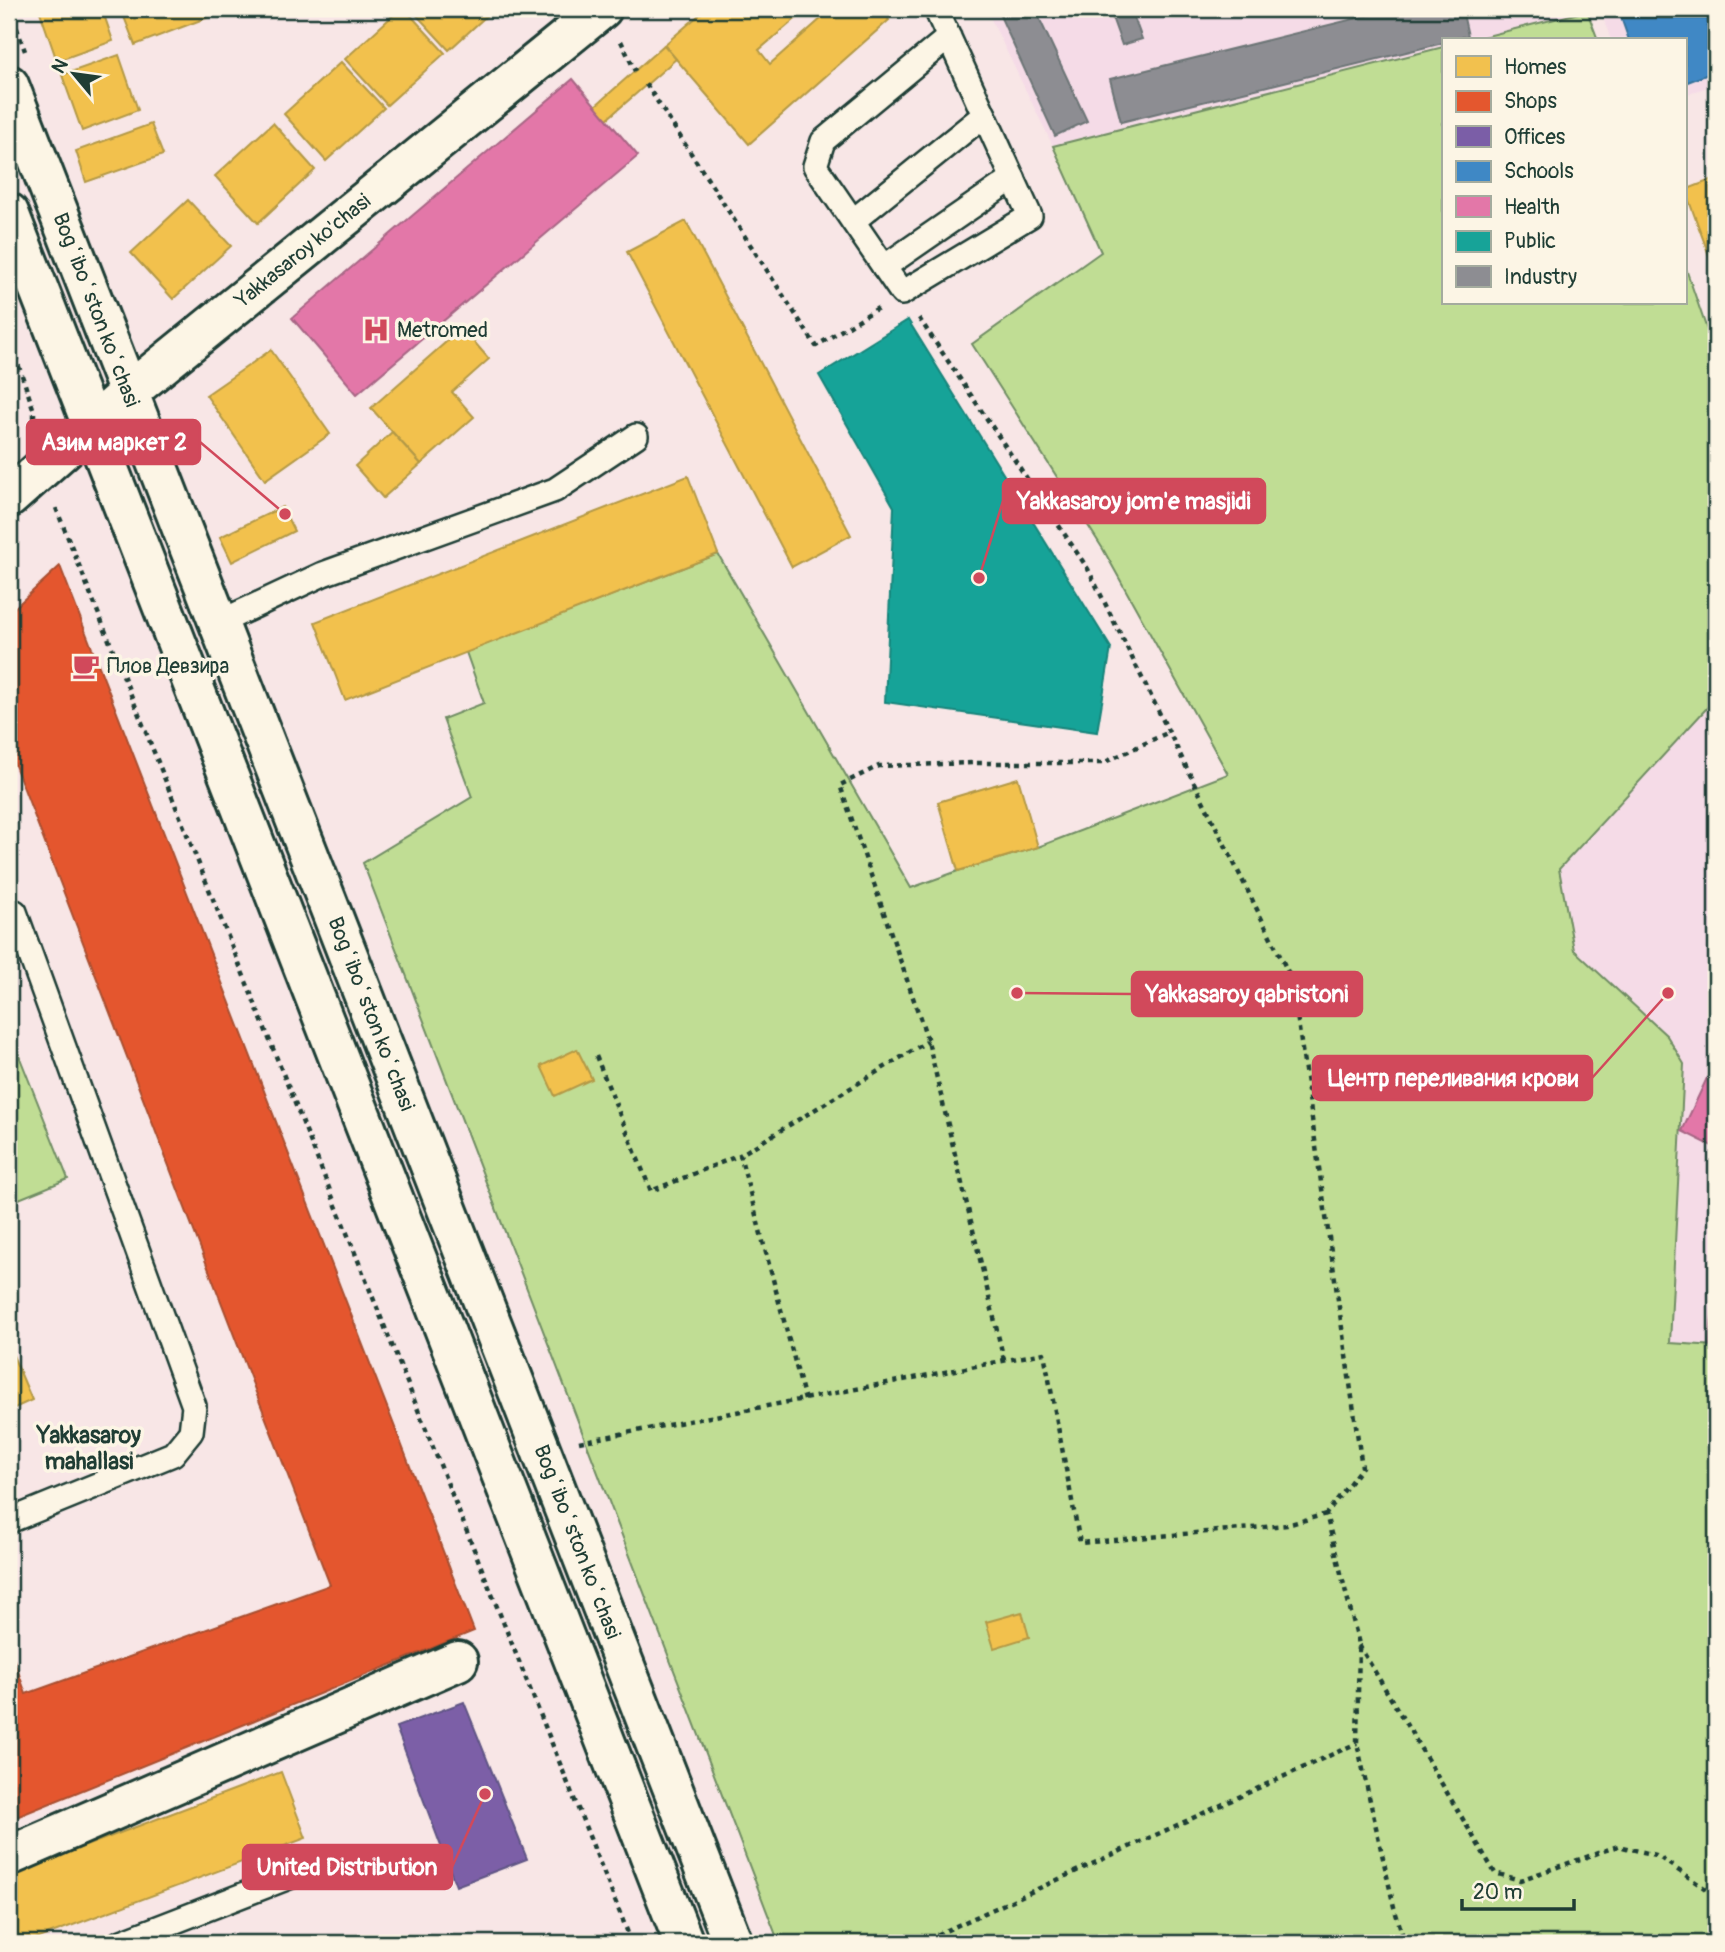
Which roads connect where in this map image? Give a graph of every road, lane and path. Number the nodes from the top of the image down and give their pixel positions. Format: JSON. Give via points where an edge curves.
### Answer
{"nodes":[{"id":1,"x":602,"y":9,"type":"edge"},
{"id":2,"x":936,"y":9,"type":"edge"},
{"id":3,"x":949,"y":37,"type":"junction"},
{"id":4,"x":646,"y":84,"type":"dead end"},
{"id":5,"x":9,"y":85,"type":"edge"},
{"id":6,"x":984,"y":115,"type":"junction"},
{"id":7,"x":1013,"y":177,"type":"junction"},
{"id":8,"x":9,"y":213,"type":"edge"},
{"id":9,"x":853,"y":221,"type":"junction"},
{"id":10,"x":884,"y":267,"type":"junction"},
{"id":11,"x":902,"y":293,"type":"junction"},
{"id":12,"x":9,"y":337,"type":"edge"},
{"id":13,"x":129,"y":393,"type":"junction"},
{"id":14,"x":90,"y":426,"type":"junction"},
{"id":15,"x":636,"y":436,"type":"dead end"},
{"id":16,"x":41,"y":470,"type":"junction"},
{"id":17,"x":9,"y":498,"type":"edge"},
{"id":18,"x":218,"y":623,"type":"junction"},
{"id":19,"x":1169,"y":732,"type":"junction"},
{"id":20,"x":15,"y":912,"type":"dead end"},
{"id":21,"x":929,"y":1041,"type":"junction"},
{"id":22,"x":596,"y":1056,"type":"dead end"},
{"id":23,"x":740,"y":1155,"type":"junction"},
{"id":24,"x":1004,"y":1360,"type":"junction"},
{"id":25,"x":805,"y":1400,"type":"junction"},
{"id":26,"x":541,"y":1451,"type":"junction"},
{"id":27,"x":1326,"y":1514,"type":"junction"},
{"id":28,"x":9,"y":1521,"type":"edge"},
{"id":29,"x":1359,"y":1644,"type":"junction"},
{"id":30,"x":458,"y":1661,"type":"dead end"},
{"id":31,"x":1357,"y":1743,"type":"junction"},
{"id":32,"x":9,"y":1856,"type":"edge"},
{"id":33,"x":302,"y":1872,"type":"dead end"},
{"id":34,"x":1716,"y":1896,"type":"edge"},
{"id":35,"x":118,"y":1943,"type":"edge"},
{"id":36,"x":632,"y":1943,"type":"edge"},
{"id":37,"x":684,"y":1943,"type":"edge"},
{"id":38,"x":731,"y":1943,"type":"edge"},
{"id":39,"x":919,"y":1943,"type":"edge"},
{"id":40,"x":1405,"y":1943,"type":"edge"}],
"edges":[{"from":1,"to":13,"type":"street","name":"Yakkasaroy ko'chasi"},
{"from":2,"to":3,"type":"lane"},
{"from":3,"to":6,"type":"lane"},
{"from":3,"to":9,"type":"lane","via":[[823,141],[815,166]]},
{"from":4,"to":11,"type":"path","via":[[816,346]]},
{"from":5,"to":13,"type":"street","name":"Bogʻiboʻston koʻchasi"},
{"from":6,"to":7,"type":"lane"},
{"from":6,"to":9,"type":"lane"},
{"from":7,"to":10,"type":"lane"},
{"from":7,"to":11,"type":"lane","via":[[1030,216]]},
{"from":8,"to":14,"type":"street"},
{"from":9,"to":10,"type":"lane"},
{"from":10,"to":11,"type":"lane"},
{"from":11,"to":19,"type":"path","via":[[1088,569]]},
{"from":12,"to":16,"type":"path","via":[[34,411]]},
{"from":13,"to":14,"type":"street","name":"Yakkasaroy ko'chasi"},
{"from":13,"to":18,"type":"street","name":"Bogʻiboʻston koʻchasi"},
{"from":14,"to":16,"type":"street","name":"Yakkasaroy ko'chasi"},
{"from":14,"to":37,"type":"street"},
{"from":15,"to":18,"type":"lane","via":[[555,490],[323,574]]},
{"from":16,"to":17,"type":"street","name":"Yakkasaroy ko'chasi"},
{"from":16,"to":36,"type":"path"},
{"from":18,"to":26,"type":"street","name":"Bogʻiboʻston koʻchasi"},
{"from":19,"to":21,"type":"path","via":[[1103,763],[879,766],[841,785]]},
{"from":19,"to":27,"type":"path","via":[[1292,980],[1362,1467]]},
{"from":20,"to":28,"type":"lane","via":[[194,1406],[191,1432],[173,1454]]},
{"from":21,"to":23,"type":"path"},
{"from":21,"to":24,"type":"path"},
{"from":22,"to":23,"type":"path","via":[[651,1191]]},
{"from":23,"to":25,"type":"path"},
{"from":24,"to":25,"type":"path"},
{"from":24,"to":27,"type":"path","via":[[1044,1353],[1080,1543],[1287,1525]]},
{"from":25,"to":26,"type":"path"},
{"from":26,"to":38,"type":"street","name":"Bogʻiboʻston koʻchasi"},
{"from":27,"to":29,"type":"path"},
{"from":29,"to":31,"type":"path"},
{"from":29,"to":34,"type":"path","via":[[1495,1874],[1520,1880],[1618,1846],[1656,1855]]},
{"from":30,"to":32,"type":"street"},
{"from":31,"to":39,"type":"path"},
{"from":31,"to":40,"type":"path"},
{"from":33,"to":35,"type":"lane"}]}
